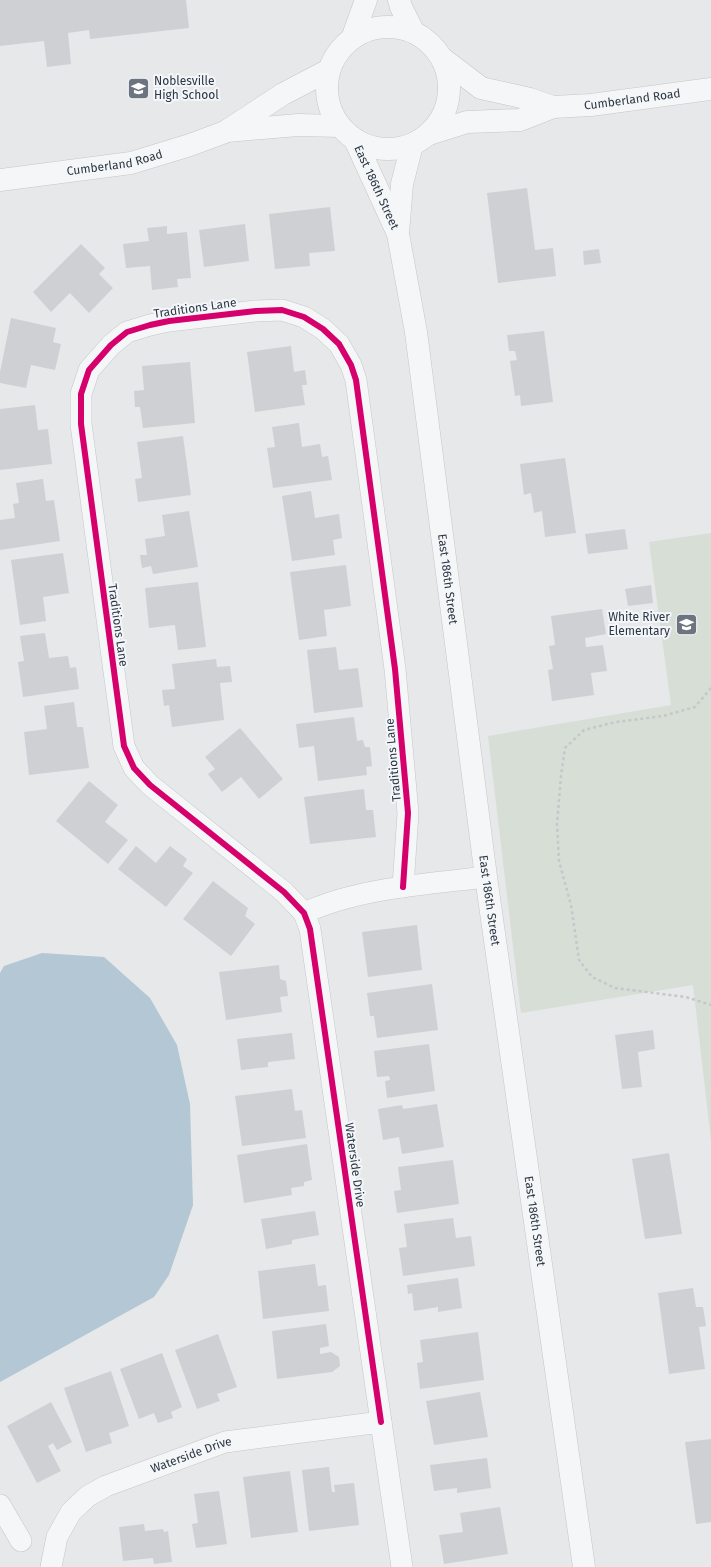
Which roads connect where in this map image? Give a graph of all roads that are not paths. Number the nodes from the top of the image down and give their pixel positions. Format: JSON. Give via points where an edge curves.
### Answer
{"nodes":[{"id":1,"x":366,"y":0,"type":"edge"},
{"id":2,"x":399,"y":0,"type":"edge"},
{"id":3,"x":413,"y":31,"type":"junction"},
{"id":4,"x":353,"y":36,"type":"junction"},
{"id":5,"x":444,"y":59,"type":"junction"},
{"id":6,"x":329,"y":70,"type":"junction"},
{"id":7,"x":711,"y":89,"type":"edge"},
{"id":8,"x":553,"y":107,"type":"junction"},
{"id":9,"x":225,"y":132,"type":"junction"},
{"id":10,"x":348,"y":133,"type":"junction"},
{"id":11,"x":421,"y":139,"type":"junction"},
{"id":12,"x":0,"y":180,"type":"edge"},
{"id":13,"x":398,"y":234,"type":"junction"},
{"id":14,"x":486,"y":877,"type":"junction"},
{"id":15,"x":403,"y":887,"type":"junction"},
{"id":16,"x":304,"y":912,"type":"junction"},
{"id":17,"x":381,"y":1422,"type":"junction"},
{"id":18,"x":0,"y":1505,"type":"edge"},
{"id":19,"x":21,"y":1541,"type":"dead end"},
{"id":20,"x":51,"y":1567,"type":"edge"},
{"id":21,"x":402,"y":1567,"type":"edge"},
{"id":22,"x":584,"y":1567,"type":"edge"}],
"edges":[{"from":1,"to":4,"type":"street"},
{"from":2,"to":3,"type":"street"},
{"from":3,"to":4,"type":"street","via":[[393,26],[379,27]]},
{"from":3,"to":5,"type":"street","via":[[431,42]]},
{"from":4,"to":6,"type":"street","via":[[338,51]]},
{"from":5,"to":8,"type":"street","name":"Cumberland Road","via":[[481,88],[530,98]]},
{"from":5,"to":11,"type":"street","via":[[449,79],[449,100],[442,119]]},
{"from":6,"to":9,"type":"street","name":"Cumberland Road","via":[[283,94]]},
{"from":6,"to":10,"type":"street","via":[[326,89],[330,109]]},
{"from":7,"to":8,"type":"street","name":"Cumberland Road","via":[[590,105]]},
{"from":8,"to":11,"type":"street","name":"Cumberland Road","via":[[520,120],[467,122]]},
{"from":9,"to":10,"type":"street","name":"Cumberland Road","via":[[298,125]]},
{"from":9,"to":12,"type":"street","name":"Cumberland Road","via":[[131,163]]},
{"from":10,"to":11,"type":"street","via":[[373,148],[393,149]]},
{"from":10,"to":13,"type":"street","name":"East 186th Street"},
{"from":11,"to":13,"type":"street","name":"East 186th Street","via":[[402,184]]},
{"from":13,"to":14,"type":"street","name":"East 186th Street","via":[[416,332]]},
{"from":14,"to":15,"type":"street"},
{"from":14,"to":22,"type":"street","name":"East 186th Street"},
{"from":15,"to":16,"type":"street","via":[[340,899]]},
{"from":15,"to":16,"type":"street","name":"Traditions Lane","via":[[408,814],[395,669],[356,380],[351,365],[339,344],[323,329],[304,317],[282,310],[193,318],[150,325],[127,332],[110,345],[89,370],[81,394],[81,424],[124,746],[134,768],[150,785],[284,892]]},
{"from":16,"to":17,"type":"street","name":"Waterside Drive","via":[[311,937]]},
{"from":17,"to":20,"type":"street","name":"Waterside Drive","via":[[226,1442],[106,1486],[88,1496],[71,1512],[57,1537]]},
{"from":17,"to":21,"type":"street","name":"Waterside Drive"},
{"from":18,"to":19,"type":"street"}]}
